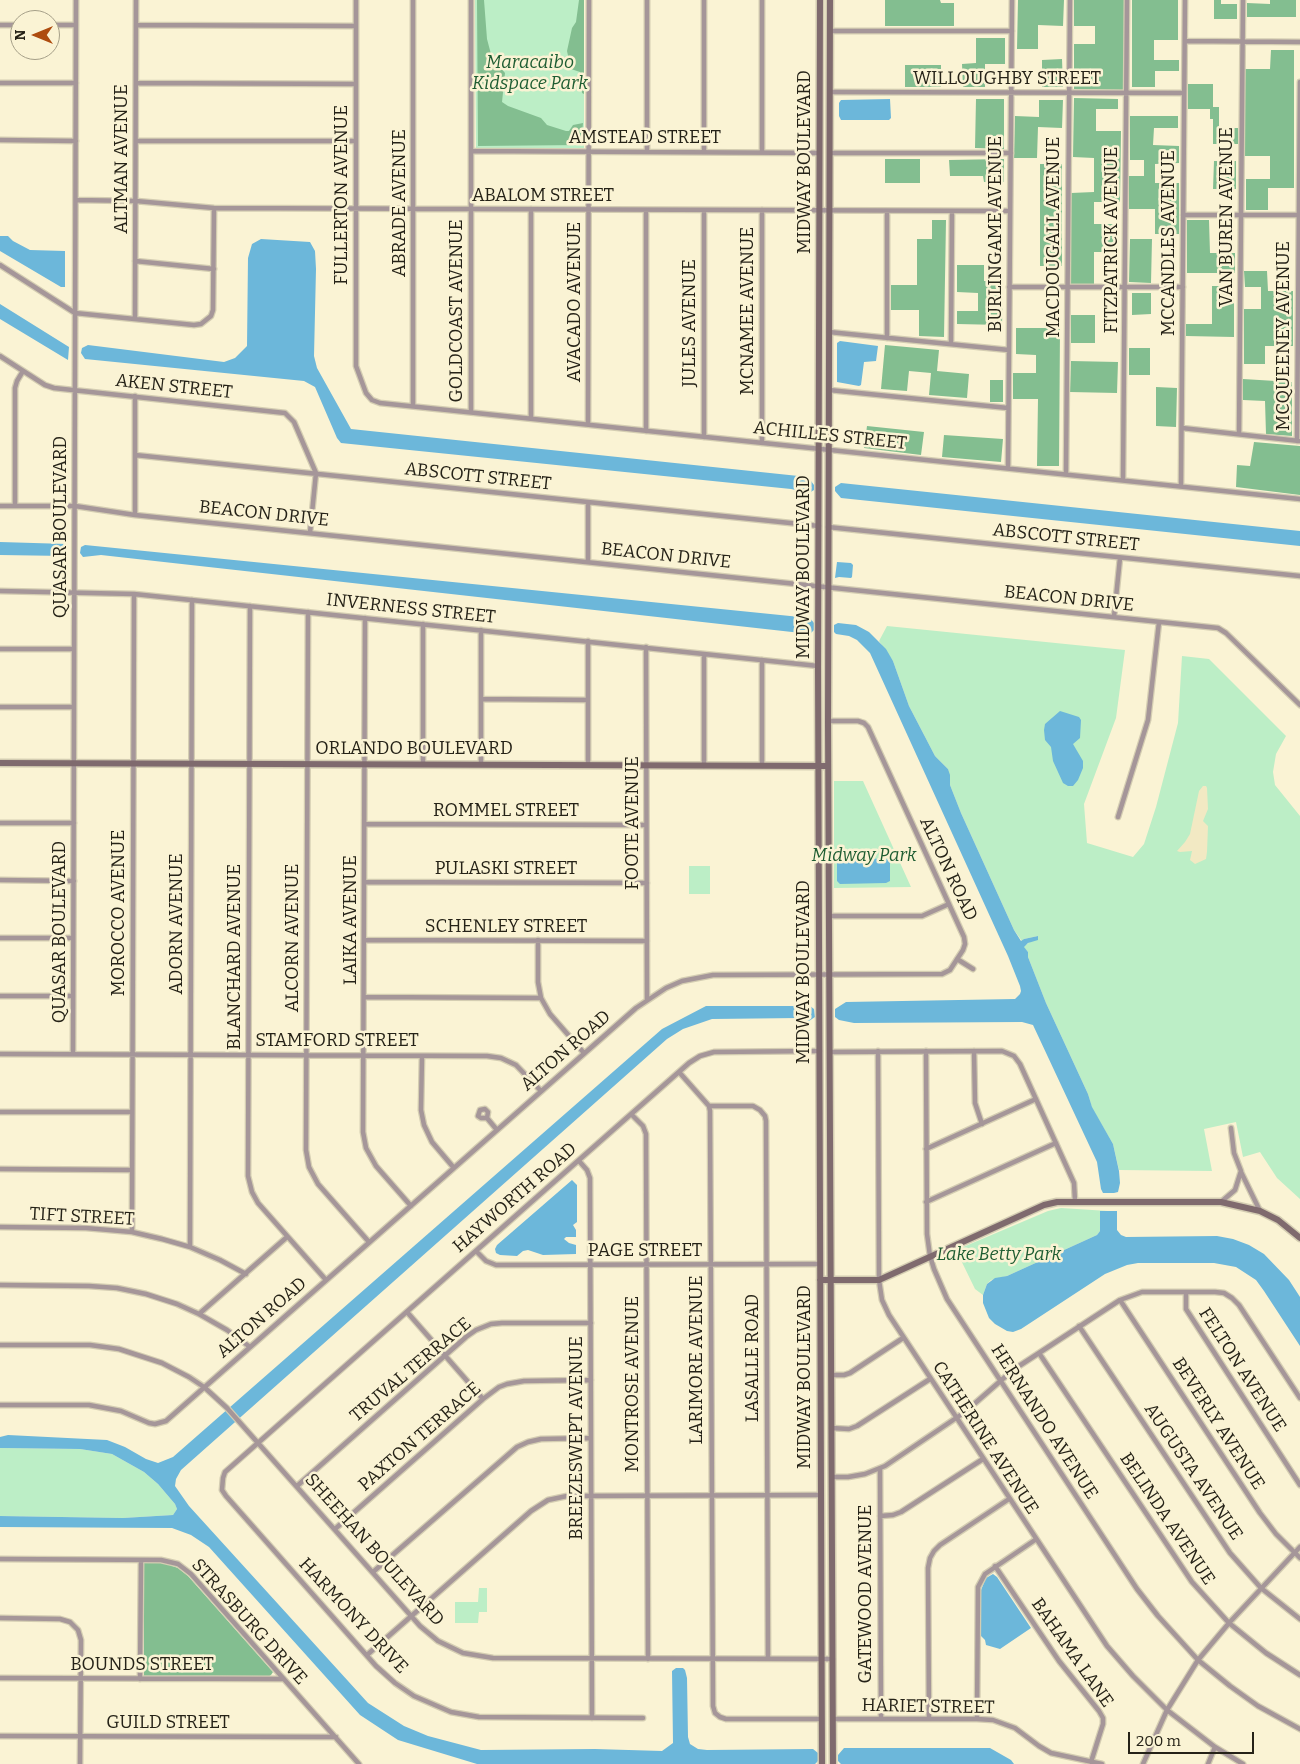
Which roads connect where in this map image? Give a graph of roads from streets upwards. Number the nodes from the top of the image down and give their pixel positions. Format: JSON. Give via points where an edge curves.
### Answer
{"nodes":[{"id":1,"x":76,"y":0,"type":"edge"},
{"id":2,"x":136,"y":0,"type":"edge"},
{"id":3,"x":356,"y":0,"type":"edge"},
{"id":4,"x":414,"y":0,"type":"edge"},
{"id":5,"x":472,"y":0,"type":"edge"},
{"id":6,"x":589,"y":0,"type":"edge"},
{"id":7,"x":647,"y":0,"type":"edge"},
{"id":8,"x":704,"y":0,"type":"edge"},
{"id":9,"x":762,"y":0,"type":"edge"},
{"id":10,"x":820,"y":0,"type":"edge"},
{"id":11,"x":830,"y":0,"type":"edge"},
{"id":12,"x":1012,"y":0,"type":"edge"},
{"id":13,"x":1070,"y":0,"type":"edge"},
{"id":14,"x":1127,"y":0,"type":"edge"},
{"id":15,"x":1185,"y":0,"type":"edge"},
{"id":16,"x":1243,"y":0,"type":"edge"},
{"id":17,"x":60,"y":25,"type":"edge"},
{"id":18,"x":76,"y":25,"type":"junction"},
{"id":19,"x":136,"y":25,"type":"junction"},
{"id":20,"x":356,"y":26,"type":"junction"},
{"id":21,"x":830,"y":31,"type":"junction"},
{"id":22,"x":1012,"y":31,"type":"junction"},
{"id":23,"x":1185,"y":41,"type":"junction"},
{"id":24,"x":1243,"y":42,"type":"junction"},
{"id":25,"x":1300,"y":42,"type":"edge"},
{"id":26,"x":0,"y":82,"type":"edge"},
{"id":27,"x":1300,"y":82,"type":"edge"},
{"id":28,"x":76,"y":83,"type":"junction"},
{"id":29,"x":136,"y":83,"type":"junction"},
{"id":30,"x":356,"y":84,"type":"junction"},
{"id":31,"x":830,"y":92,"type":"junction"},
{"id":32,"x":1011,"y":92,"type":"junction"},
{"id":33,"x":1069,"y":92,"type":"junction"},
{"id":34,"x":1127,"y":93,"type":"junction"},
{"id":35,"x":1184,"y":93,"type":"junction"},
{"id":36,"x":1300,"y":100,"type":"edge"},
{"id":37,"x":0,"y":140,"type":"edge"},
{"id":38,"x":76,"y":140,"type":"junction"},
{"id":39,"x":136,"y":141,"type":"junction"},
{"id":40,"x":356,"y":142,"type":"junction"},
{"id":41,"x":471,"y":151,"type":"junction"},
{"id":42,"x":589,"y":152,"type":"junction"},
{"id":43,"x":646,"y":152,"type":"junction"},
{"id":44,"x":704,"y":152,"type":"junction"},
{"id":45,"x":762,"y":152,"type":"junction"},
{"id":46,"x":819,"y":152,"type":"junction"},
{"id":47,"x":830,"y":152,"type":"junction"},
{"id":48,"x":1010,"y":153,"type":"junction"},
{"id":49,"x":1300,"y":158,"type":"edge"},
{"id":50,"x":76,"y":200,"type":"junction"},
{"id":51,"x":136,"y":200,"type":"junction"},
{"id":52,"x":214,"y":208,"type":"junction"},
{"id":53,"x":356,"y":209,"type":"junction"},
{"id":54,"x":413,"y":209,"type":"junction"},
{"id":55,"x":471,"y":209,"type":"junction"},
{"id":56,"x":531,"y":209,"type":"junction"},
{"id":57,"x":588,"y":210,"type":"junction"},
{"id":58,"x":646,"y":210,"type":"junction"},
{"id":59,"x":704,"y":210,"type":"junction"},
{"id":60,"x":762,"y":210,"type":"junction"},
{"id":61,"x":819,"y":210,"type":"junction"},
{"id":62,"x":830,"y":210,"type":"junction"},
{"id":63,"x":887,"y":210,"type":"junction"},
{"id":64,"x":952,"y":211,"type":"junction"},
{"id":65,"x":1010,"y":211,"type":"junction"},
{"id":66,"x":1183,"y":214,"type":"junction"},
{"id":67,"x":1241,"y":215,"type":"junction"},
{"id":68,"x":1299,"y":216,"type":"edge"},
{"id":69,"x":135,"y":261,"type":"junction"},
{"id":70,"x":0,"y":265,"type":"edge"},
{"id":71,"x":214,"y":269,"type":"junction"},
{"id":72,"x":1010,"y":287,"type":"junction"},
{"id":73,"x":1067,"y":287,"type":"junction"},
{"id":74,"x":1125,"y":287,"type":"junction"},
{"id":75,"x":1183,"y":287,"type":"junction"},
{"id":76,"x":75,"y":313,"type":"junction"},
{"id":77,"x":135,"y":319,"type":"junction"},
{"id":78,"x":829,"y":332,"type":"junction"},
{"id":79,"x":887,"y":338,"type":"junction"},
{"id":80,"x":951,"y":344,"type":"junction"},
{"id":81,"x":1009,"y":350,"type":"junction"},
{"id":82,"x":0,"y":356,"type":"edge"},
{"id":83,"x":23,"y":371,"type":"junction"},
{"id":84,"x":364,"y":389,"type":"joint"},
{"id":85,"x":75,"y":390,"type":"junction"},
{"id":86,"x":829,"y":390,"type":"junction"},
{"id":87,"x":135,"y":396,"type":"junction"},
{"id":88,"x":413,"y":406,"type":"junction"},
{"id":89,"x":1008,"y":408,"type":"junction"},
{"id":90,"x":471,"y":412,"type":"junction"},
{"id":91,"x":531,"y":418,"type":"junction"},
{"id":92,"x":588,"y":424,"type":"junction"},
{"id":93,"x":1182,"y":428,"type":"junction"},
{"id":94,"x":646,"y":430,"type":"junction"},
{"id":95,"x":1239,"y":434,"type":"junction"},
{"id":96,"x":704,"y":437,"type":"junction"},
{"id":97,"x":1298,"y":441,"type":"edge"},
{"id":98,"x":762,"y":443,"type":"junction"},
{"id":99,"x":820,"y":449,"type":"junction"},
{"id":100,"x":829,"y":450,"type":"junction"},
{"id":101,"x":135,"y":454,"type":"junction"},
{"id":102,"x":1008,"y":468,"type":"junction"},
{"id":103,"x":316,"y":474,"type":"junction"},
{"id":104,"x":1066,"y":474,"type":"junction"},
{"id":105,"x":1123,"y":480,"type":"junction"},
{"id":106,"x":1181,"y":486,"type":"junction"},
{"id":107,"x":1300,"y":499,"type":"edge"},
{"id":108,"x":588,"y":502,"type":"junction"},
{"id":109,"x":0,"y":506,"type":"edge"},
{"id":110,"x":15,"y":506,"type":"junction"},
{"id":111,"x":75,"y":506,"type":"junction"},
{"id":112,"x":135,"y":514,"type":"junction"},
{"id":113,"x":819,"y":526,"type":"junction"},
{"id":114,"x":828,"y":527,"type":"junction"},
{"id":115,"x":310,"y":533,"type":"junction"},
{"id":116,"x":1120,"y":558,"type":"junction"},
{"id":117,"x":588,"y":562,"type":"junction"},
{"id":118,"x":1300,"y":576,"type":"edge"},
{"id":119,"x":819,"y":586,"type":"junction"},
{"id":120,"x":828,"y":587,"type":"junction"},
{"id":121,"x":0,"y":591,"type":"edge"},
{"id":122,"x":74,"y":592,"type":"junction"},
{"id":123,"x":134,"y":594,"type":"junction"},
{"id":124,"x":192,"y":600,"type":"junction"},
{"id":125,"x":250,"y":606,"type":"junction"},
{"id":126,"x":308,"y":612,"type":"junction"},
{"id":127,"x":1114,"y":617,"type":"junction"},
{"id":128,"x":365,"y":618,"type":"junction"},
{"id":129,"x":1159,"y":622,"type":"junction"},
{"id":130,"x":423,"y":624,"type":"junction"},
{"id":131,"x":481,"y":630,"type":"junction"},
{"id":132,"x":588,"y":642,"type":"junction"},
{"id":133,"x":646,"y":648,"type":"junction"},
{"id":134,"x":0,"y":649,"type":"edge"},
{"id":135,"x":74,"y":649,"type":"junction"},
{"id":136,"x":704,"y":654,"type":"junction"},
{"id":137,"x":762,"y":660,"type":"junction"},
{"id":138,"x":818,"y":666,"type":"junction"},
{"id":139,"x":481,"y":699,"type":"junction"},
{"id":140,"x":588,"y":700,"type":"junction"},
{"id":141,"x":1300,"y":705,"type":"edge"},
{"id":142,"x":0,"y":707,"type":"edge"},
{"id":143,"x":74,"y":707,"type":"junction"},
{"id":144,"x":828,"y":721,"type":"junction"},
{"id":145,"x":0,"y":763,"type":"edge"},
{"id":146,"x":74,"y":763,"type":"junction"},
{"id":147,"x":134,"y":763,"type":"junction"},
{"id":148,"x":192,"y":764,"type":"junction"},
{"id":149,"x":249,"y":764,"type":"junction"},
{"id":150,"x":307,"y":764,"type":"junction"},
{"id":151,"x":365,"y":764,"type":"junction"},
{"id":152,"x":423,"y":764,"type":"junction"},
{"id":153,"x":481,"y":765,"type":"junction"},
{"id":154,"x":588,"y":765,"type":"junction"},
{"id":155,"x":646,"y":765,"type":"junction"},
{"id":156,"x":704,"y":766,"type":"junction"},
{"id":157,"x":762,"y":766,"type":"junction"},
{"id":158,"x":818,"y":766,"type":"junction"},
{"id":159,"x":828,"y":766,"type":"junction"},
{"id":160,"x":1118,"y":817,"type":"dead end"},
{"id":161,"x":0,"y":823,"type":"edge"},
{"id":162,"x":74,"y":823,"type":"junction"},
{"id":163,"x":365,"y":824,"type":"junction"},
{"id":164,"x":646,"y":825,"type":"junction"},
{"id":165,"x":0,"y":880,"type":"edge"},
{"id":166,"x":74,"y":881,"type":"junction"},
{"id":167,"x":364,"y":882,"type":"junction"},
{"id":168,"x":647,"y":883,"type":"junction"},
{"id":169,"x":949,"y":904,"type":"junction"},
{"id":170,"x":830,"y":916,"type":"junction"},
{"id":171,"x":0,"y":938,"type":"edge"},
{"id":172,"x":73,"y":938,"type":"junction"},
{"id":173,"x":364,"y":940,"type":"junction"},
{"id":174,"x":538,"y":940,"type":"junction"},
{"id":175,"x":647,"y":941,"type":"junction"},
{"id":176,"x":957,"y":959,"type":"junction"},
{"id":177,"x":973,"y":969,"type":"dead end"},
{"id":178,"x":820,"y":974,"type":"junction"},
{"id":179,"x":830,"y":974,"type":"junction"},
{"id":180,"x":0,"y":996,"type":"edge"},
{"id":181,"x":73,"y":996,"type":"junction"},
{"id":182,"x":364,"y":998,"type":"junction"},
{"id":183,"x":541,"y":998,"type":"junction"},
{"id":184,"x":647,"y":999,"type":"junction"},
{"id":185,"x":820,"y":1051,"type":"junction"},
{"id":186,"x":878,"y":1051,"type":"junction"},
{"id":187,"x":926,"y":1051,"type":"junction"},
{"id":188,"x":974,"y":1051,"type":"junction"},
{"id":189,"x":830,"y":1052,"type":"junction"},
{"id":190,"x":584,"y":1053,"type":"junction"},
{"id":191,"x":0,"y":1054,"type":"edge"},
{"id":192,"x":73,"y":1054,"type":"junction"},
{"id":193,"x":133,"y":1054,"type":"junction"},
{"id":194,"x":190,"y":1054,"type":"junction"},
{"id":195,"x":248,"y":1055,"type":"junction"},
{"id":196,"x":306,"y":1055,"type":"junction"},
{"id":197,"x":364,"y":1055,"type":"junction"},
{"id":198,"x":422,"y":1056,"type":"junction"},
{"id":199,"x":679,"y":1072,"type":"junction"},
{"id":200,"x":541,"y":1091,"type":"junction"},
{"id":201,"x":1036,"y":1100,"type":"junction"},
{"id":202,"x":708,"y":1106,"type":"junction"},
{"id":203,"x":0,"y":1112,"type":"edge"},
{"id":204,"x":132,"y":1112,"type":"junction"},
{"id":205,"x":631,"y":1114,"type":"junction"},
{"id":206,"x":487,"y":1118,"type":"dead end"},
{"id":207,"x":982,"y":1124,"type":"junction"},
{"id":208,"x":1231,"y":1128,"type":"dead end"},
{"id":209,"x":498,"y":1130,"type":"junction"},
{"id":210,"x":1056,"y":1143,"type":"junction"},
{"id":211,"x":926,"y":1149,"type":"junction"},
{"id":212,"x":579,"y":1161,"type":"junction"},
{"id":213,"x":454,"y":1168,"type":"junction"},
{"id":214,"x":0,"y":1169,"type":"edge"},
{"id":215,"x":132,"y":1170,"type":"junction"},
{"id":216,"x":1241,"y":1171,"type":"junction"},
{"id":217,"x":926,"y":1202,"type":"junction"},
{"id":218,"x":1074,"y":1202,"type":"junction"},
{"id":219,"x":1221,"y":1202,"type":"junction"},
{"id":220,"x":411,"y":1206,"type":"junction"},
{"id":221,"x":1260,"y":1211,"type":"junction"},
{"id":222,"x":0,"y":1227,"type":"edge"},
{"id":223,"x":132,"y":1232,"type":"junction"},
{"id":224,"x":287,"y":1237,"type":"junction"},
{"id":225,"x":1300,"y":1238,"type":"edge"},
{"id":226,"x":369,"y":1242,"type":"junction"},
{"id":227,"x":190,"y":1247,"type":"junction"},
{"id":228,"x":476,"y":1251,"type":"junction"},
{"id":229,"x":930,"y":1256,"type":"junction"},
{"id":230,"x":710,"y":1264,"type":"junction"},
{"id":231,"x":766,"y":1264,"type":"junction"},
{"id":232,"x":820,"y":1264,"type":"junction"},
{"id":233,"x":590,"y":1265,"type":"junction"},
{"id":234,"x":647,"y":1265,"type":"junction"},
{"id":235,"x":246,"y":1274,"type":"junction"},
{"id":236,"x":326,"y":1280,"type":"junction"},
{"id":237,"x":820,"y":1280,"type":"junction"},
{"id":238,"x":831,"y":1280,"type":"junction"},
{"id":239,"x":879,"y":1280,"type":"junction"},
{"id":240,"x":0,"y":1285,"type":"edge"},
{"id":241,"x":1186,"y":1292,"type":"junction"},
{"id":242,"x":1120,"y":1300,"type":"junction"},
{"id":243,"x":407,"y":1312,"type":"junction"},
{"id":244,"x":199,"y":1314,"type":"junction"},
{"id":245,"x":591,"y":1323,"type":"junction"},
{"id":246,"x":1080,"y":1326,"type":"junction"},
{"id":247,"x":903,"y":1338,"type":"junction"},
{"id":248,"x":0,"y":1345,"type":"edge"},
{"id":249,"x":250,"y":1347,"type":"junction"},
{"id":250,"x":1039,"y":1352,"type":"junction"},
{"id":251,"x":445,"y":1355,"type":"junction"},
{"id":252,"x":831,"y":1375,"type":"junction"},
{"id":253,"x":930,"y":1378,"type":"junction"},
{"id":254,"x":591,"y":1380,"type":"junction"},
{"id":255,"x":1000,"y":1380,"type":"junction"},
{"id":256,"x":204,"y":1387,"type":"junction"},
{"id":257,"x":1300,"y":1398,"type":"edge"},
{"id":258,"x":483,"y":1399,"type":"junction"},
{"id":259,"x":0,"y":1405,"type":"edge"},
{"id":260,"x":956,"y":1419,"type":"junction"},
{"id":261,"x":831,"y":1428,"type":"junction"},
{"id":262,"x":591,"y":1438,"type":"junction"},
{"id":263,"x":259,"y":1442,"type":"junction"},
{"id":264,"x":982,"y":1459,"type":"junction"},
{"id":265,"x":880,"y":1469,"type":"junction"},
{"id":266,"x":832,"y":1477,"type":"junction"},
{"id":267,"x":1300,"y":1485,"type":"edge"},
{"id":268,"x":297,"y":1486,"type":"junction"},
{"id":269,"x":767,"y":1495,"type":"junction"},
{"id":270,"x":821,"y":1495,"type":"junction"},
{"id":271,"x":591,"y":1496,"type":"junction"},
{"id":272,"x":648,"y":1496,"type":"junction"},
{"id":273,"x":711,"y":1496,"type":"junction"},
{"id":274,"x":1009,"y":1499,"type":"junction"},
{"id":275,"x":880,"y":1516,"type":"junction"},
{"id":276,"x":335,"y":1529,"type":"junction"},
{"id":277,"x":1036,"y":1540,"type":"junction"},
{"id":278,"x":1300,"y":1548,"type":"edge"},
{"id":279,"x":1294,"y":1553,"type":"junction"},
{"id":280,"x":1300,"y":1558,"type":"edge"},
{"id":281,"x":0,"y":1559,"type":"edge"},
{"id":282,"x":141,"y":1560,"type":"junction"},
{"id":283,"x":995,"y":1566,"type":"junction"},
{"id":284,"x":373,"y":1572,"type":"junction"},
{"id":285,"x":1261,"y":1588,"type":"junction"},
{"id":286,"x":412,"y":1616,"type":"junction"},
{"id":287,"x":0,"y":1618,"type":"edge"},
{"id":288,"x":1300,"y":1619,"type":"edge"},
{"id":289,"x":1229,"y":1623,"type":"junction"},
{"id":290,"x":367,"y":1655,"type":"junction"},
{"id":291,"x":592,"y":1659,"type":"junction"},
{"id":292,"x":648,"y":1659,"type":"junction"},
{"id":293,"x":712,"y":1659,"type":"junction"},
{"id":294,"x":768,"y":1659,"type":"junction"},
{"id":295,"x":822,"y":1659,"type":"junction"},
{"id":296,"x":833,"y":1659,"type":"junction"},
{"id":297,"x":1198,"y":1660,"type":"junction"},
{"id":298,"x":1300,"y":1675,"type":"edge"},
{"id":299,"x":0,"y":1678,"type":"edge"},
{"id":300,"x":81,"y":1679,"type":"junction"},
{"id":301,"x":140,"y":1679,"type":"junction"},
{"id":302,"x":283,"y":1679,"type":"junction"},
{"id":303,"x":1167,"y":1710,"type":"junction"},
{"id":304,"x":592,"y":1718,"type":"junction"},
{"id":305,"x":643,"y":1718,"type":"dead end"},
{"id":306,"x":977,"y":1718,"type":"junction"},
{"id":307,"x":822,"y":1719,"type":"junction"},
{"id":308,"x":833,"y":1719,"type":"junction"},
{"id":309,"x":881,"y":1719,"type":"junction"},
{"id":310,"x":929,"y":1719,"type":"junction"},
{"id":311,"x":1300,"y":1729,"type":"edge"},
{"id":312,"x":0,"y":1736,"type":"edge"},
{"id":313,"x":80,"y":1736,"type":"junction"},
{"id":314,"x":336,"y":1737,"type":"junction"},
{"id":315,"x":1215,"y":1747,"type":"junction"},
{"id":316,"x":1091,"y":1762,"type":"junction"},
{"id":317,"x":80,"y":1764,"type":"edge"},
{"id":318,"x":359,"y":1764,"type":"edge"},
{"id":319,"x":822,"y":1764,"type":"edge"},
{"id":320,"x":833,"y":1764,"type":"edge"},
{"id":321,"x":1102,"y":1764,"type":"edge"},
{"id":322,"x":1143,"y":1764,"type":"edge"},
{"id":323,"x":1208,"y":1764,"type":"edge"},
{"id":324,"x":1243,"y":1764,"type":"edge"}],
"edges":[{"from":1,"to":18,"type":"street","name":"QUASAR BOULEVARD"},
{"from":2,"to":19,"type":"street","name":"ALTMAN AVENUE"},
{"from":3,"to":20,"type":"street","name":"FULLERTON AVENUE"},
{"from":4,"to":54,"type":"street","name":"ABRADE AVENUE"},
{"from":5,"to":41,"type":"street","name":"GOLDCOAST AVENUE"},
{"from":6,"to":42,"type":"street","name":"AVACADO AVENUE"},
{"from":7,"to":43,"type":"street"},
{"from":8,"to":44,"type":"street"},
{"from":9,"to":45,"type":"street"},
{"from":10,"to":46,"type":"street","name":"MIDWAY BOULEVARD"},
{"from":11,"to":21,"type":"street","name":"MIDWAY BOULEVARD"},
{"from":12,"to":22,"type":"street","name":"BURLINGAME AVENUE"},
{"from":13,"to":33,"type":"street","name":"MACDOUGALL AVENUE"},
{"from":14,"to":34,"type":"street","name":"FITZPATRICK AVENUE"},
{"from":15,"to":23,"type":"street","name":"MCCANDLES AVENUE"},
{"from":16,"to":24,"type":"street","name":"VAN BUREN AVENUE"},
{"from":17,"to":18,"type":"street"},
{"from":18,"to":28,"type":"street","name":"QUASAR BOULEVARD"},
{"from":19,"to":20,"type":"street"},
{"from":19,"to":29,"type":"street","name":"ALTMAN AVENUE"},
{"from":20,"to":30,"type":"street","name":"FULLERTON AVENUE"},
{"from":21,"to":22,"type":"street"},
{"from":21,"to":31,"type":"street","name":"MIDWAY BOULEVARD"},
{"from":22,"to":32,"type":"street","name":"BURLINGAME AVENUE"},
{"from":23,"to":24,"type":"street"},
{"from":23,"to":35,"type":"street","name":"MCCANDLES AVENUE"},
{"from":24,"to":25,"type":"street"},
{"from":24,"to":67,"type":"street","name":"VAN BUREN AVENUE"},
{"from":26,"to":28,"type":"street"},
{"from":27,"to":36,"type":"street","name":"MCQUEENEY AVENUE"},
{"from":28,"to":38,"type":"street","name":"QUASAR BOULEVARD"},
{"from":29,"to":30,"type":"street"},
{"from":29,"to":39,"type":"street","name":"ALTMAN AVENUE"},
{"from":30,"to":40,"type":"street","name":"FULLERTON AVENUE"},
{"from":31,"to":32,"type":"street","name":"WILLOUGHBY STREET"},
{"from":31,"to":47,"type":"street","name":"MIDWAY BOULEVARD"},
{"from":32,"to":33,"type":"street","name":"WILLOUGHBY STREET"},
{"from":32,"to":48,"type":"street","name":"BURLINGAME AVENUE"},
{"from":33,"to":34,"type":"street","name":"WILLOUGHBY STREET"},
{"from":33,"to":73,"type":"street","name":"MACDOUGALL AVENUE"},
{"from":34,"to":35,"type":"street","name":"WILLOUGHBY STREET"},
{"from":34,"to":74,"type":"street","name":"FITZPATRICK AVENUE"},
{"from":35,"to":66,"type":"street","name":"MCCANDLES AVENUE"},
{"from":36,"to":49,"type":"street","name":"MCQUEENEY AVENUE"},
{"from":37,"to":38,"type":"street"},
{"from":38,"to":50,"type":"street","name":"QUASAR BOULEVARD"},
{"from":39,"to":40,"type":"street"},
{"from":39,"to":51,"type":"street","name":"ALTMAN AVENUE"},
{"from":40,"to":53,"type":"street","name":"FULLERTON AVENUE"},
{"from":41,"to":42,"type":"street","name":"AMSTEAD STREET"},
{"from":41,"to":55,"type":"street","name":"GOLDCOAST AVENUE"},
{"from":42,"to":43,"type":"street","name":"AMSTEAD STREET"},
{"from":42,"to":57,"type":"street","name":"AVACADO AVENUE"},
{"from":43,"to":44,"type":"street","name":"AMSTEAD STREET"},
{"from":44,"to":45,"type":"street","name":"AMSTEAD STREET"},
{"from":45,"to":46,"type":"street","name":"AMSTEAD STREET"},
{"from":46,"to":61,"type":"street","name":"MIDWAY BOULEVARD"},
{"from":47,"to":48,"type":"street"},
{"from":47,"to":62,"type":"street","name":"MIDWAY BOULEVARD"},
{"from":48,"to":65,"type":"street","name":"BURLINGAME AVENUE"},
{"from":49,"to":68,"type":"street","name":"MCQUEENEY AVENUE"},
{"from":50,"to":51,"type":"street","name":"ABALOM STREET"},
{"from":50,"to":76,"type":"street","name":"QUASAR BOULEVARD"},
{"from":51,"to":52,"type":"street","name":"ABALOM STREET"},
{"from":51,"to":69,"type":"street","name":"ALTMAN AVENUE"},
{"from":52,"to":53,"type":"street","name":"ABALOM STREET"},
{"from":52,"to":71,"type":"street"},
{"from":53,"to":54,"type":"street","name":"ABALOM STREET"},
{"from":53,"to":84,"type":"street","name":"FULLERTON AVENUE","via":[[356,366]]},
{"from":54,"to":55,"type":"street","name":"ABALOM STREET"},
{"from":54,"to":88,"type":"street","name":"ABRADE AVENUE"},
{"from":55,"to":56,"type":"street","name":"ABALOM STREET"},
{"from":55,"to":90,"type":"street","name":"GOLDCOAST AVENUE"},
{"from":56,"to":57,"type":"street","name":"ABALOM STREET"},
{"from":56,"to":91,"type":"street"},
{"from":57,"to":58,"type":"street","name":"ABALOM STREET"},
{"from":57,"to":92,"type":"street","name":"AVACADO AVENUE"},
{"from":58,"to":59,"type":"street","name":"ABALOM STREET"},
{"from":58,"to":94,"type":"street"},
{"from":59,"to":60,"type":"street","name":"ABALOM STREET"},
{"from":59,"to":96,"type":"street","name":"JULES AVENUE"},
{"from":60,"to":61,"type":"street","name":"ABALOM STREET"},
{"from":60,"to":98,"type":"street","name":"MCNAMEE AVENUE"},
{"from":61,"to":62,"type":"street","name":"ABALOM STREET"},
{"from":61,"to":99,"type":"street","name":"MIDWAY BOULEVARD"},
{"from":62,"to":63,"type":"street","name":"ABALOM STREET"},
{"from":62,"to":78,"type":"street","name":"MIDWAY BOULEVARD"},
{"from":63,"to":64,"type":"street","name":"ABALOM STREET"},
{"from":63,"to":79,"type":"street"},
{"from":64,"to":65,"type":"street","name":"ABALOM STREET"},
{"from":64,"to":80,"type":"street"},
{"from":65,"to":72,"type":"street","name":"BURLINGAME AVENUE"},
{"from":66,"to":67,"type":"street"},
{"from":66,"to":75,"type":"street","name":"MCCANDLES AVENUE"},
{"from":67,"to":68,"type":"street"},
{"from":67,"to":95,"type":"street","name":"VAN BUREN AVENUE"},
{"from":68,"to":97,"type":"street","name":"MCQUEENEY AVENUE"},
{"from":69,"to":71,"type":"street"},
{"from":69,"to":77,"type":"street","name":"ALTMAN AVENUE"},
{"from":70,"to":76,"type":"street"},
{"from":71,"to":77,"type":"street","via":[[213,310],[207,321],[194,325]]},
{"from":72,"to":73,"type":"street"},
{"from":72,"to":81,"type":"street","name":"BURLINGAME AVENUE"},
{"from":73,"to":74,"type":"street"},
{"from":73,"to":104,"type":"street","name":"MACDOUGALL AVENUE"},
{"from":74,"to":75,"type":"street"},
{"from":74,"to":105,"type":"street","name":"FITZPATRICK AVENUE"},
{"from":75,"to":93,"type":"street","name":"MCCANDLES AVENUE"},
{"from":76,"to":77,"type":"street"},
{"from":76,"to":85,"type":"street","name":"QUASAR BOULEVARD"},
{"from":78,"to":79,"type":"street"},
{"from":78,"to":86,"type":"street","name":"MIDWAY BOULEVARD"},
{"from":79,"to":80,"type":"street"},
{"from":80,"to":81,"type":"street"},
{"from":81,"to":89,"type":"street","name":"BURLINGAME AVENUE"},
{"from":82,"to":83,"type":"street","name":"AKEN STREET"},
{"from":83,"to":85,"type":"street","name":"AKEN STREET","via":[[45,385]]},
{"from":83,"to":110,"type":"street","via":[[15,388]]},
{"from":84,"to":88,"type":"street","name":"ACHILLES STREET","via":[[372,400],[380,403]]},
{"from":85,"to":87,"type":"street","name":"AKEN STREET"},
{"from":85,"to":111,"type":"street","name":"QUASAR BOULEVARD"},
{"from":86,"to":89,"type":"street"},
{"from":86,"to":100,"type":"street","name":"MIDWAY BOULEVARD"},
{"from":87,"to":101,"type":"street"},
{"from":87,"to":103,"type":"street","name":"AKEN STREET","via":[[285,413],[294,422]]},
{"from":88,"to":90,"type":"street","name":"ACHILLES STREET"},
{"from":89,"to":102,"type":"street","name":"BURLINGAME AVENUE"},
{"from":90,"to":91,"type":"street","name":"ACHILLES STREET"},
{"from":91,"to":92,"type":"street","name":"ACHILLES STREET"},
{"from":92,"to":94,"type":"street","name":"ACHILLES STREET"},
{"from":93,"to":95,"type":"street"},
{"from":93,"to":106,"type":"street","name":"MCCANDLES AVENUE"},
{"from":94,"to":96,"type":"street","name":"ACHILLES STREET"},
{"from":95,"to":97,"type":"street"},
{"from":96,"to":98,"type":"street","name":"ACHILLES STREET"},
{"from":98,"to":99,"type":"street","name":"ACHILLES STREET"},
{"from":99,"to":100,"type":"street","name":"ACHILLES STREET"},
{"from":99,"to":113,"type":"street","name":"MIDWAY BOULEVARD"},
{"from":100,"to":102,"type":"street","name":"ACHILLES STREET"},
{"from":100,"to":114,"type":"street","name":"MIDWAY BOULEVARD"},
{"from":101,"to":103,"type":"street","name":"ABSCOTT STREET"},
{"from":101,"to":112,"type":"street"},
{"from":102,"to":104,"type":"street","name":"ACHILLES STREET"},
{"from":103,"to":108,"type":"street","name":"ABSCOTT STREET"},
{"from":103,"to":115,"type":"street"},
{"from":104,"to":105,"type":"street","name":"ACHILLES STREET"},
{"from":105,"to":106,"type":"street","name":"ACHILLES STREET"},
{"from":106,"to":107,"type":"street","name":"ACHILLES STREET"},
{"from":108,"to":113,"type":"street","name":"ABSCOTT STREET"},
{"from":108,"to":117,"type":"street"},
{"from":109,"to":110,"type":"street","name":"BEACON DRIVE"},
{"from":110,"to":111,"type":"street","name":"BEACON DRIVE"},
{"from":111,"to":112,"type":"street","name":"BEACON DRIVE"},
{"from":111,"to":122,"type":"street","name":"QUASAR BOULEVARD"},
{"from":112,"to":115,"type":"street","name":"BEACON DRIVE"},
{"from":113,"to":119,"type":"street","name":"MIDWAY BOULEVARD"},
{"from":114,"to":116,"type":"street","name":"ABSCOTT STREET"},
{"from":114,"to":120,"type":"street","name":"MIDWAY BOULEVARD"},
{"from":115,"to":117,"type":"street","name":"BEACON DRIVE"},
{"from":116,"to":118,"type":"street","name":"ABSCOTT STREET"},
{"from":116,"to":127,"type":"street"},
{"from":117,"to":119,"type":"street","name":"BEACON DRIVE"},
{"from":119,"to":120,"type":"street","name":"BEACON DRIVE"},
{"from":119,"to":138,"type":"street","name":"MIDWAY BOULEVARD"},
{"from":120,"to":127,"type":"street","name":"BEACON DRIVE"},
{"from":120,"to":144,"type":"street","name":"MIDWAY BOULEVARD"},
{"from":121,"to":122,"type":"street","name":"INVERNESS STREET"},
{"from":122,"to":123,"type":"street","name":"INVERNESS STREET"},
{"from":122,"to":135,"type":"street","name":"QUASAR BOULEVARD"},
{"from":123,"to":124,"type":"street","name":"INVERNESS STREET"},
{"from":123,"to":147,"type":"street","name":"MOROCCO AVENUE"},
{"from":124,"to":125,"type":"street","name":"INVERNESS STREET"},
{"from":124,"to":148,"type":"street","name":"ADORN AVENUE"},
{"from":125,"to":126,"type":"street","name":"INVERNESS STREET"},
{"from":125,"to":149,"type":"street","name":"BLANCHARD AVENUE"},
{"from":126,"to":128,"type":"street","name":"INVERNESS STREET"},
{"from":126,"to":150,"type":"street","name":"ALCORN AVENUE"},
{"from":127,"to":129,"type":"street","name":"BEACON DRIVE"},
{"from":128,"to":130,"type":"street","name":"INVERNESS STREET"},
{"from":128,"to":151,"type":"street","name":"LAIKA AVENUE"},
{"from":129,"to":141,"type":"street","name":"BEACON DRIVE","via":[[1218,628]]},
{"from":129,"to":160,"type":"street","via":[[1148,720]]},
{"from":130,"to":131,"type":"street","name":"INVERNESS STREET"},
{"from":130,"to":152,"type":"street"},
{"from":131,"to":132,"type":"street","name":"INVERNESS STREET"},
{"from":131,"to":139,"type":"street"},
{"from":132,"to":133,"type":"street","name":"INVERNESS STREET"},
{"from":132,"to":140,"type":"street"},
{"from":133,"to":136,"type":"street","name":"INVERNESS STREET"},
{"from":133,"to":155,"type":"street","name":"FOOTE AVENUE"},
{"from":134,"to":135,"type":"street"},
{"from":135,"to":143,"type":"street","name":"QUASAR BOULEVARD"},
{"from":136,"to":137,"type":"street","name":"INVERNESS STREET"},
{"from":136,"to":156,"type":"street"},
{"from":137,"to":138,"type":"street","name":"INVERNESS STREET"},
{"from":137,"to":157,"type":"street"},
{"from":138,"to":158,"type":"street","name":"MIDWAY BOULEVARD"},
{"from":139,"to":140,"type":"street"},
{"from":139,"to":153,"type":"street"},
{"from":140,"to":154,"type":"street"},
{"from":142,"to":143,"type":"street"},
{"from":143,"to":146,"type":"street","name":"QUASAR BOULEVARD"},
{"from":144,"to":159,"type":"street","name":"MIDWAY BOULEVARD"},
{"from":144,"to":169,"type":"street","name":"ALTON ROAD","via":[[858,721],[868,727]]},
{"from":145,"to":146,"type":"street","name":"ORLANDO BOULEVARD"},
{"from":146,"to":147,"type":"street","name":"ORLANDO BOULEVARD"},
{"from":146,"to":162,"type":"street","name":"QUASAR BOULEVARD"},
{"from":147,"to":148,"type":"street","name":"ORLANDO BOULEVARD"},
{"from":147,"to":193,"type":"street","name":"MOROCCO AVENUE"},
{"from":148,"to":149,"type":"street","name":"ORLANDO BOULEVARD"},
{"from":148,"to":194,"type":"street","name":"ADORN AVENUE"},
{"from":149,"to":150,"type":"street","name":"ORLANDO BOULEVARD"},
{"from":149,"to":195,"type":"street","name":"BLANCHARD AVENUE"},
{"from":150,"to":151,"type":"street","name":"ORLANDO BOULEVARD"},
{"from":150,"to":196,"type":"street","name":"ALCORN AVENUE"},
{"from":151,"to":152,"type":"street","name":"ORLANDO BOULEVARD"},
{"from":151,"to":163,"type":"street","name":"LAIKA AVENUE"},
{"from":152,"to":153,"type":"street","name":"ORLANDO BOULEVARD"},
{"from":153,"to":154,"type":"street","name":"ORLANDO BOULEVARD"},
{"from":154,"to":155,"type":"street","name":"ORLANDO BOULEVARD"},
{"from":155,"to":156,"type":"street","name":"ORLANDO BOULEVARD"},
{"from":155,"to":164,"type":"street","name":"FOOTE AVENUE"},
{"from":156,"to":157,"type":"street","name":"ORLANDO BOULEVARD"},
{"from":157,"to":158,"type":"street","name":"ORLANDO BOULEVARD"},
{"from":158,"to":159,"type":"street","name":"ORLANDO BOULEVARD"},
{"from":158,"to":178,"type":"street","name":"MIDWAY BOULEVARD"},
{"from":159,"to":170,"type":"street","name":"MIDWAY BOULEVARD"},
{"from":161,"to":162,"type":"street"},
{"from":162,"to":166,"type":"street","name":"QUASAR BOULEVARD"},
{"from":163,"to":164,"type":"street","name":"ROMMEL STREET"},
{"from":163,"to":167,"type":"street","name":"LAIKA AVENUE"},
{"from":164,"to":168,"type":"street","name":"FOOTE AVENUE"},
{"from":165,"to":166,"type":"street"},
{"from":166,"to":172,"type":"street","name":"QUASAR BOULEVARD"},
{"from":167,"to":168,"type":"street","name":"PULASKI STREET"},
{"from":167,"to":173,"type":"street","name":"LAIKA AVENUE"},
{"from":168,"to":175,"type":"street","name":"FOOTE AVENUE"},
{"from":169,"to":170,"type":"street","via":[[922,916]]},
{"from":169,"to":176,"type":"street","name":"ALTON ROAD","via":[[964,937],[965,944]]},
{"from":170,"to":179,"type":"street","name":"MIDWAY BOULEVARD"},
{"from":171,"to":172,"type":"street"},
{"from":172,"to":181,"type":"street","name":"QUASAR BOULEVARD"},
{"from":173,"to":174,"type":"street","name":"SCHENLEY STREET"},
{"from":173,"to":182,"type":"street","name":"LAIKA AVENUE"},
{"from":174,"to":175,"type":"street","name":"SCHENLEY STREET"},
{"from":174,"to":183,"type":"street"},
{"from":175,"to":184,"type":"street","name":"FOOTE AVENUE"},
{"from":176,"to":177,"type":"street"},
{"from":176,"to":179,"type":"street","name":"ALTON ROAD","via":[[950,970],[942,974]]},
{"from":178,"to":179,"type":"street","name":"ALTON ROAD"},
{"from":178,"to":184,"type":"street","name":"ALTON ROAD","via":[[705,976],[674,984]]},
{"from":178,"to":185,"type":"street","name":"MIDWAY BOULEVARD"},
{"from":179,"to":189,"type":"street","name":"MIDWAY BOULEVARD"},
{"from":180,"to":181,"type":"street"},
{"from":181,"to":192,"type":"street","name":"QUASAR BOULEVARD"},
{"from":182,"to":183,"type":"street"},
{"from":182,"to":197,"type":"street","name":"LAIKA AVENUE"},
{"from":183,"to":190,"type":"street","via":[[550,1014]]},
{"from":184,"to":190,"type":"street","name":"ALTON ROAD"},
{"from":185,"to":199,"type":"street","name":"HAYWORTH ROAD","via":[[714,1052],[700,1056]]},
{"from":185,"to":232,"type":"street","name":"MIDWAY BOULEVARD"},
{"from":186,"to":187,"type":"street"},
{"from":186,"to":189,"type":"street"},
{"from":186,"to":239,"type":"street","name":"CATHERINE AVENUE"},
{"from":187,"to":188,"type":"street"},
{"from":187,"to":211,"type":"street","name":"HERNANDO AVENUE"},
{"from":188,"to":201,"type":"street","via":[[1002,1051],[1014,1056]]},
{"from":188,"to":207,"type":"street","via":[[974,1103]]},
{"from":189,"to":238,"type":"street","name":"MIDWAY BOULEVARD"},
{"from":190,"to":200,"type":"street","name":"ALTON ROAD"},
{"from":191,"to":192,"type":"street","name":"STAMFORD STREET"},
{"from":192,"to":193,"type":"street","name":"STAMFORD STREET"},
{"from":193,"to":194,"type":"street","name":"STAMFORD STREET"},
{"from":193,"to":204,"type":"street","name":"MOROCCO AVENUE"},
{"from":194,"to":195,"type":"street","name":"STAMFORD STREET"},
{"from":194,"to":227,"type":"street","name":"ADORN AVENUE"},
{"from":195,"to":196,"type":"street","name":"STAMFORD STREET"},
{"from":195,"to":224,"type":"street","name":"BLANCHARD AVENUE","via":[[249,1182],[258,1203]]},
{"from":196,"to":197,"type":"street","name":"STAMFORD STREET"},
{"from":196,"to":226,"type":"street","name":"ALCORN AVENUE","via":[[306,1150],[309,1167],[318,1184]]},
{"from":197,"to":198,"type":"street","name":"STAMFORD STREET"},
{"from":197,"to":220,"type":"street","name":"LAIKA AVENUE","via":[[366,1148],[376,1166]]},
{"from":198,"to":200,"type":"street","name":"STAMFORD STREET","via":[[501,1058],[516,1065]]},
{"from":198,"to":213,"type":"street","via":[[424,1125],[432,1142]]},
{"from":199,"to":202,"type":"street"},
{"from":199,"to":205,"type":"street","name":"HAYWORTH ROAD"},
{"from":200,"to":209,"type":"street","name":"ALTON ROAD"},
{"from":201,"to":207,"type":"street"},
{"from":201,"to":210,"type":"street"},
{"from":202,"to":230,"type":"street","name":"LARIMORE AVENUE"},
{"from":202,"to":231,"type":"street","name":"LASALLE ROAD","via":[[753,1106],[765,1116]]},
{"from":203,"to":204,"type":"street"},
{"from":204,"to":215,"type":"street","name":"MOROCCO AVENUE"},
{"from":205,"to":212,"type":"street","name":"HAYWORTH ROAD"},
{"from":205,"to":234,"type":"street","name":"MONTROSE AVENUE","via":[[646,1134]]},
{"from":206,"to":209,"type":"street"},
{"from":207,"to":211,"type":"street"},
{"from":208,"to":216,"type":"street","via":[[1234,1154]]},
{"from":209,"to":213,"type":"street","name":"ALTON ROAD"},
{"from":210,"to":217,"type":"street"},
{"from":210,"to":218,"type":"street","via":[[1074,1183]]},
{"from":211,"to":217,"type":"street","name":"HERNANDO AVENUE"},
{"from":212,"to":228,"type":"street","name":"HAYWORTH ROAD"},
{"from":212,"to":233,"type":"street","name":"BREEZESWEPT AVENUE","via":[[590,1178]]},
{"from":213,"to":220,"type":"street","name":"ALTON ROAD"},
{"from":214,"to":215,"type":"street"},
{"from":215,"to":223,"type":"street","name":"MOROCCO AVENUE"},
{"from":216,"to":219,"type":"street","via":[[1235,1190]]},
{"from":216,"to":221,"type":"street"},
{"from":217,"to":229,"type":"street","name":"HERNANDO AVENUE"},
{"from":218,"to":219,"type":"street"},
{"from":218,"to":229,"type":"street","via":[[1044,1205]]},
{"from":219,"to":221,"type":"street"},
{"from":220,"to":226,"type":"street","name":"ALTON ROAD"},
{"from":221,"to":225,"type":"street"},
{"from":222,"to":223,"type":"street","name":"TIFT STREET"},
{"from":223,"to":227,"type":"street","name":"TIFT STREET"},
{"from":224,"to":235,"type":"street"},
{"from":224,"to":236,"type":"street","name":"BLANCHARD AVENUE"},
{"from":226,"to":236,"type":"street","name":"ALTON ROAD"},
{"from":227,"to":235,"type":"street","name":"TIFT STREET"},
{"from":228,"to":233,"type":"street","name":"PAGE STREET","via":[[496,1265]]},
{"from":228,"to":243,"type":"street","name":"HAYWORTH ROAD"},
{"from":229,"to":239,"type":"street"},
{"from":229,"to":255,"type":"street","name":"HERNANDO AVENUE","via":[[947,1298]]},
{"from":230,"to":231,"type":"street","name":"PAGE STREET"},
{"from":230,"to":234,"type":"street","name":"PAGE STREET"},
{"from":230,"to":273,"type":"street","name":"LARIMORE AVENUE"},
{"from":231,"to":232,"type":"street","name":"PAGE STREET"},
{"from":231,"to":269,"type":"street","name":"LASALLE ROAD"},
{"from":232,"to":237,"type":"street","name":"MIDWAY BOULEVARD"},
{"from":233,"to":234,"type":"street","name":"PAGE STREET"},
{"from":233,"to":245,"type":"street","name":"BREEZESWEPT AVENUE"},
{"from":234,"to":272,"type":"street","name":"MONTROSE AVENUE"},
{"from":235,"to":244,"type":"street"},
{"from":236,"to":249,"type":"street","name":"ALTON ROAD"},
{"from":237,"to":238,"type":"street"},
{"from":237,"to":270,"type":"street","name":"MIDWAY BOULEVARD"},
{"from":238,"to":239,"type":"street"},
{"from":238,"to":252,"type":"street","name":"MIDWAY BOULEVARD"},
{"from":239,"to":247,"type":"street","name":"CATHERINE AVENUE","via":[[884,1306]]},
{"from":240,"to":244,"type":"street","via":[[118,1288],[155,1296]]},
{"from":241,"to":242,"type":"street","via":[[1142,1292]]},
{"from":241,"to":257,"type":"street","via":[[1224,1293],[1232,1298]]},
{"from":241,"to":267,"type":"street","name":"FELTON AVENUE","via":[[1186,1309]]},
{"from":242,"to":246,"type":"street"},
{"from":242,"to":279,"type":"street","name":"BEVERLY AVENUE","via":[[1260,1513]]},
{"from":243,"to":251,"type":"street"},
{"from":243,"to":263,"type":"street","name":"HAYWORTH ROAD"},
{"from":244,"to":249,"type":"street"},
{"from":245,"to":251,"type":"street","name":"TRUVAL TERRACE","via":[[491,1324],[471,1333]]},
{"from":245,"to":254,"type":"street","name":"BREEZESWEPT AVENUE"},
{"from":246,"to":250,"type":"street"},
{"from":246,"to":285,"type":"street","name":"AUGUSTA AVENUE","via":[[1221,1540]]},
{"from":247,"to":252,"type":"street","via":[[850,1373]]},
{"from":247,"to":253,"type":"street","name":"CATHERINE AVENUE"},
{"from":248,"to":256,"type":"street","name":"SHEEHAN BOULEVARD","via":[[84,1345],[120,1349],[162,1363]]},
{"from":249,"to":256,"type":"street","name":"ALTON ROAD"},
{"from":250,"to":255,"type":"street"},
{"from":250,"to":289,"type":"street","name":"BELINDA AVENUE","via":[[1181,1568]]},
{"from":251,"to":258,"type":"street"},
{"from":251,"to":268,"type":"street","name":"TRUVAL TERRACE"},
{"from":252,"to":261,"type":"street","name":"MIDWAY BOULEVARD"},
{"from":253,"to":260,"type":"street","name":"CATHERINE AVENUE"},
{"from":253,"to":261,"type":"street","via":[[857,1426]]},
{"from":254,"to":258,"type":"street","name":"PAXTON TERRACE","via":[[516,1382],[499,1387]]},
{"from":254,"to":262,"type":"street","name":"BREEZESWEPT AVENUE"},
{"from":255,"to":260,"type":"street"},
{"from":255,"to":297,"type":"street","name":"HERNANDO AVENUE","via":[[1141,1595]]},
{"from":256,"to":259,"type":"street","name":"ALTON ROAD","via":[[166,1421],[155,1424],[97,1406]]},
{"from":256,"to":263,"type":"street","name":"SHEEHAN BOULEVARD"},
{"from":258,"to":276,"type":"street","name":"PAXTON TERRACE"},
{"from":260,"to":264,"type":"street","name":"CATHERINE AVENUE"},
{"from":260,"to":265,"type":"street"},
{"from":261,"to":266,"type":"street","name":"MIDWAY BOULEVARD"},
{"from":262,"to":271,"type":"street","name":"BREEZESWEPT AVENUE"},
{"from":262,"to":284,"type":"street","via":[[541,1439],[518,1447]]},
{"from":263,"to":268,"type":"street","name":"SHEEHAN BOULEVARD"},
{"from":263,"to":290,"type":"street","name":"HARMONY DRIVE","via":[[226,1472],[222,1490]]},
{"from":264,"to":274,"type":"street","name":"CATHERINE AVENUE"},
{"from":264,"to":275,"type":"street","via":[[901,1512]]},
{"from":265,"to":266,"type":"street","via":[[854,1476]]},
{"from":265,"to":275,"type":"street","name":"GATEWOOD AVENUE"},
{"from":266,"to":296,"type":"street","name":"MIDWAY BOULEVARD"},
{"from":268,"to":276,"type":"street","name":"SHEEHAN BOULEVARD"},
{"from":269,"to":270,"type":"street"},
{"from":269,"to":273,"type":"street"},
{"from":269,"to":294,"type":"street","name":"LASALLE ROAD"},
{"from":270,"to":295,"type":"street","name":"MIDWAY BOULEVARD"},
{"from":271,"to":272,"type":"street"},
{"from":271,"to":286,"type":"street","via":[[559,1497],[531,1510]]},
{"from":271,"to":291,"type":"street","name":"BREEZESWEPT AVENUE"},
{"from":272,"to":273,"type":"street"},
{"from":272,"to":292,"type":"street","name":"MONTROSE AVENUE"},
{"from":273,"to":293,"type":"street","name":"LARIMORE AVENUE"},
{"from":274,"to":277,"type":"street","name":"CATHERINE AVENUE"},
{"from":274,"to":310,"type":"street","via":[[940,1545],[930,1558]]},
{"from":275,"to":309,"type":"street","name":"GATEWOOD AVENUE"},
{"from":276,"to":284,"type":"street","name":"SHEEHAN BOULEVARD"},
{"from":277,"to":283,"type":"street"},
{"from":277,"to":303,"type":"street","name":"CATHERINE AVENUE","via":[[1107,1646]]},
{"from":278,"to":279,"type":"street"},
{"from":279,"to":280,"type":"street","name":"BEVERLY AVENUE"},
{"from":279,"to":285,"type":"street"},
{"from":281,"to":282,"type":"street","name":"STRASBURG DRIVE"},
{"from":282,"to":301,"type":"street"},
{"from":282,"to":302,"type":"street","name":"STRASBURG DRIVE","via":[[168,1561],[191,1574]]},
{"from":283,"to":306,"type":"street","via":[[978,1586]]},
{"from":283,"to":316,"type":"street","name":"BAHAMA LANE","via":[[1059,1662],[1103,1718]]},
{"from":284,"to":286,"type":"street","name":"SHEEHAN BOULEVARD"},
{"from":285,"to":288,"type":"street","name":"AUGUSTA AVENUE"},
{"from":285,"to":289,"type":"street"},
{"from":286,"to":290,"type":"street"},
{"from":286,"to":291,"type":"street","name":"SHEEHAN BOULEVARD","via":[[438,1641],[472,1656]]},
{"from":287,"to":300,"type":"street","via":[[70,1622],[80,1635]]},
{"from":289,"to":297,"type":"street"},
{"from":289,"to":298,"type":"street","name":"BELINDA AVENUE"},
{"from":290,"to":304,"type":"street","name":"HARMONY DRIVE","via":[[404,1690],[451,1712],[487,1718]]},
{"from":291,"to":292,"type":"street","name":"SHEEHAN BOULEVARD"},
{"from":291,"to":304,"type":"street","name":"BREEZESWEPT AVENUE"},
{"from":292,"to":293,"type":"street","name":"SHEEHAN BOULEVARD"},
{"from":293,"to":294,"type":"street","name":"SHEEHAN BOULEVARD"},
{"from":293,"to":307,"type":"street","via":[[712,1706],[720,1717]]},
{"from":294,"to":295,"type":"street","name":"SHEEHAN BOULEVARD"},
{"from":295,"to":296,"type":"street","name":"SHEEHAN BOULEVARD"},
{"from":295,"to":307,"type":"street","name":"MIDWAY BOULEVARD"},
{"from":296,"to":308,"type":"street","name":"MIDWAY BOULEVARD"},
{"from":297,"to":303,"type":"street"},
{"from":297,"to":311,"type":"street","name":"HERNANDO AVENUE","via":[[1240,1694]]},
{"from":299,"to":300,"type":"street","name":"BOUNDS STREET"},
{"from":300,"to":301,"type":"street","name":"BOUNDS STREET"},
{"from":300,"to":313,"type":"street"},
{"from":301,"to":302,"type":"street","name":"BOUNDS STREET"},
{"from":302,"to":314,"type":"street","name":"STRASBURG DRIVE"},
{"from":303,"to":315,"type":"street","name":"CATHERINE AVENUE"},
{"from":303,"to":322,"type":"street"},
{"from":304,"to":305,"type":"street","name":"HARMONY DRIVE"},
{"from":306,"to":310,"type":"street","name":"HARIET STREET"},
{"from":306,"to":316,"type":"street","name":"HARIET STREET","via":[[1010,1725],[1051,1752]]},
{"from":307,"to":319,"type":"street","name":"MIDWAY BOULEVARD"},
{"from":308,"to":309,"type":"street","name":"HARIET STREET"},
{"from":308,"to":320,"type":"street","name":"MIDWAY BOULEVARD"},
{"from":309,"to":310,"type":"street","name":"HARIET STREET"},
{"from":312,"to":313,"type":"street","name":"GUILD STREET"},
{"from":313,"to":314,"type":"street","name":"GUILD STREET"},
{"from":313,"to":317,"type":"street"},
{"from":314,"to":318,"type":"street","name":"STRASBURG DRIVE"},
{"from":315,"to":323,"type":"street"},
{"from":315,"to":324,"type":"street","name":"CATHERINE AVENUE"},
{"from":316,"to":321,"type":"street","name":"HARIET STREET"}]}
